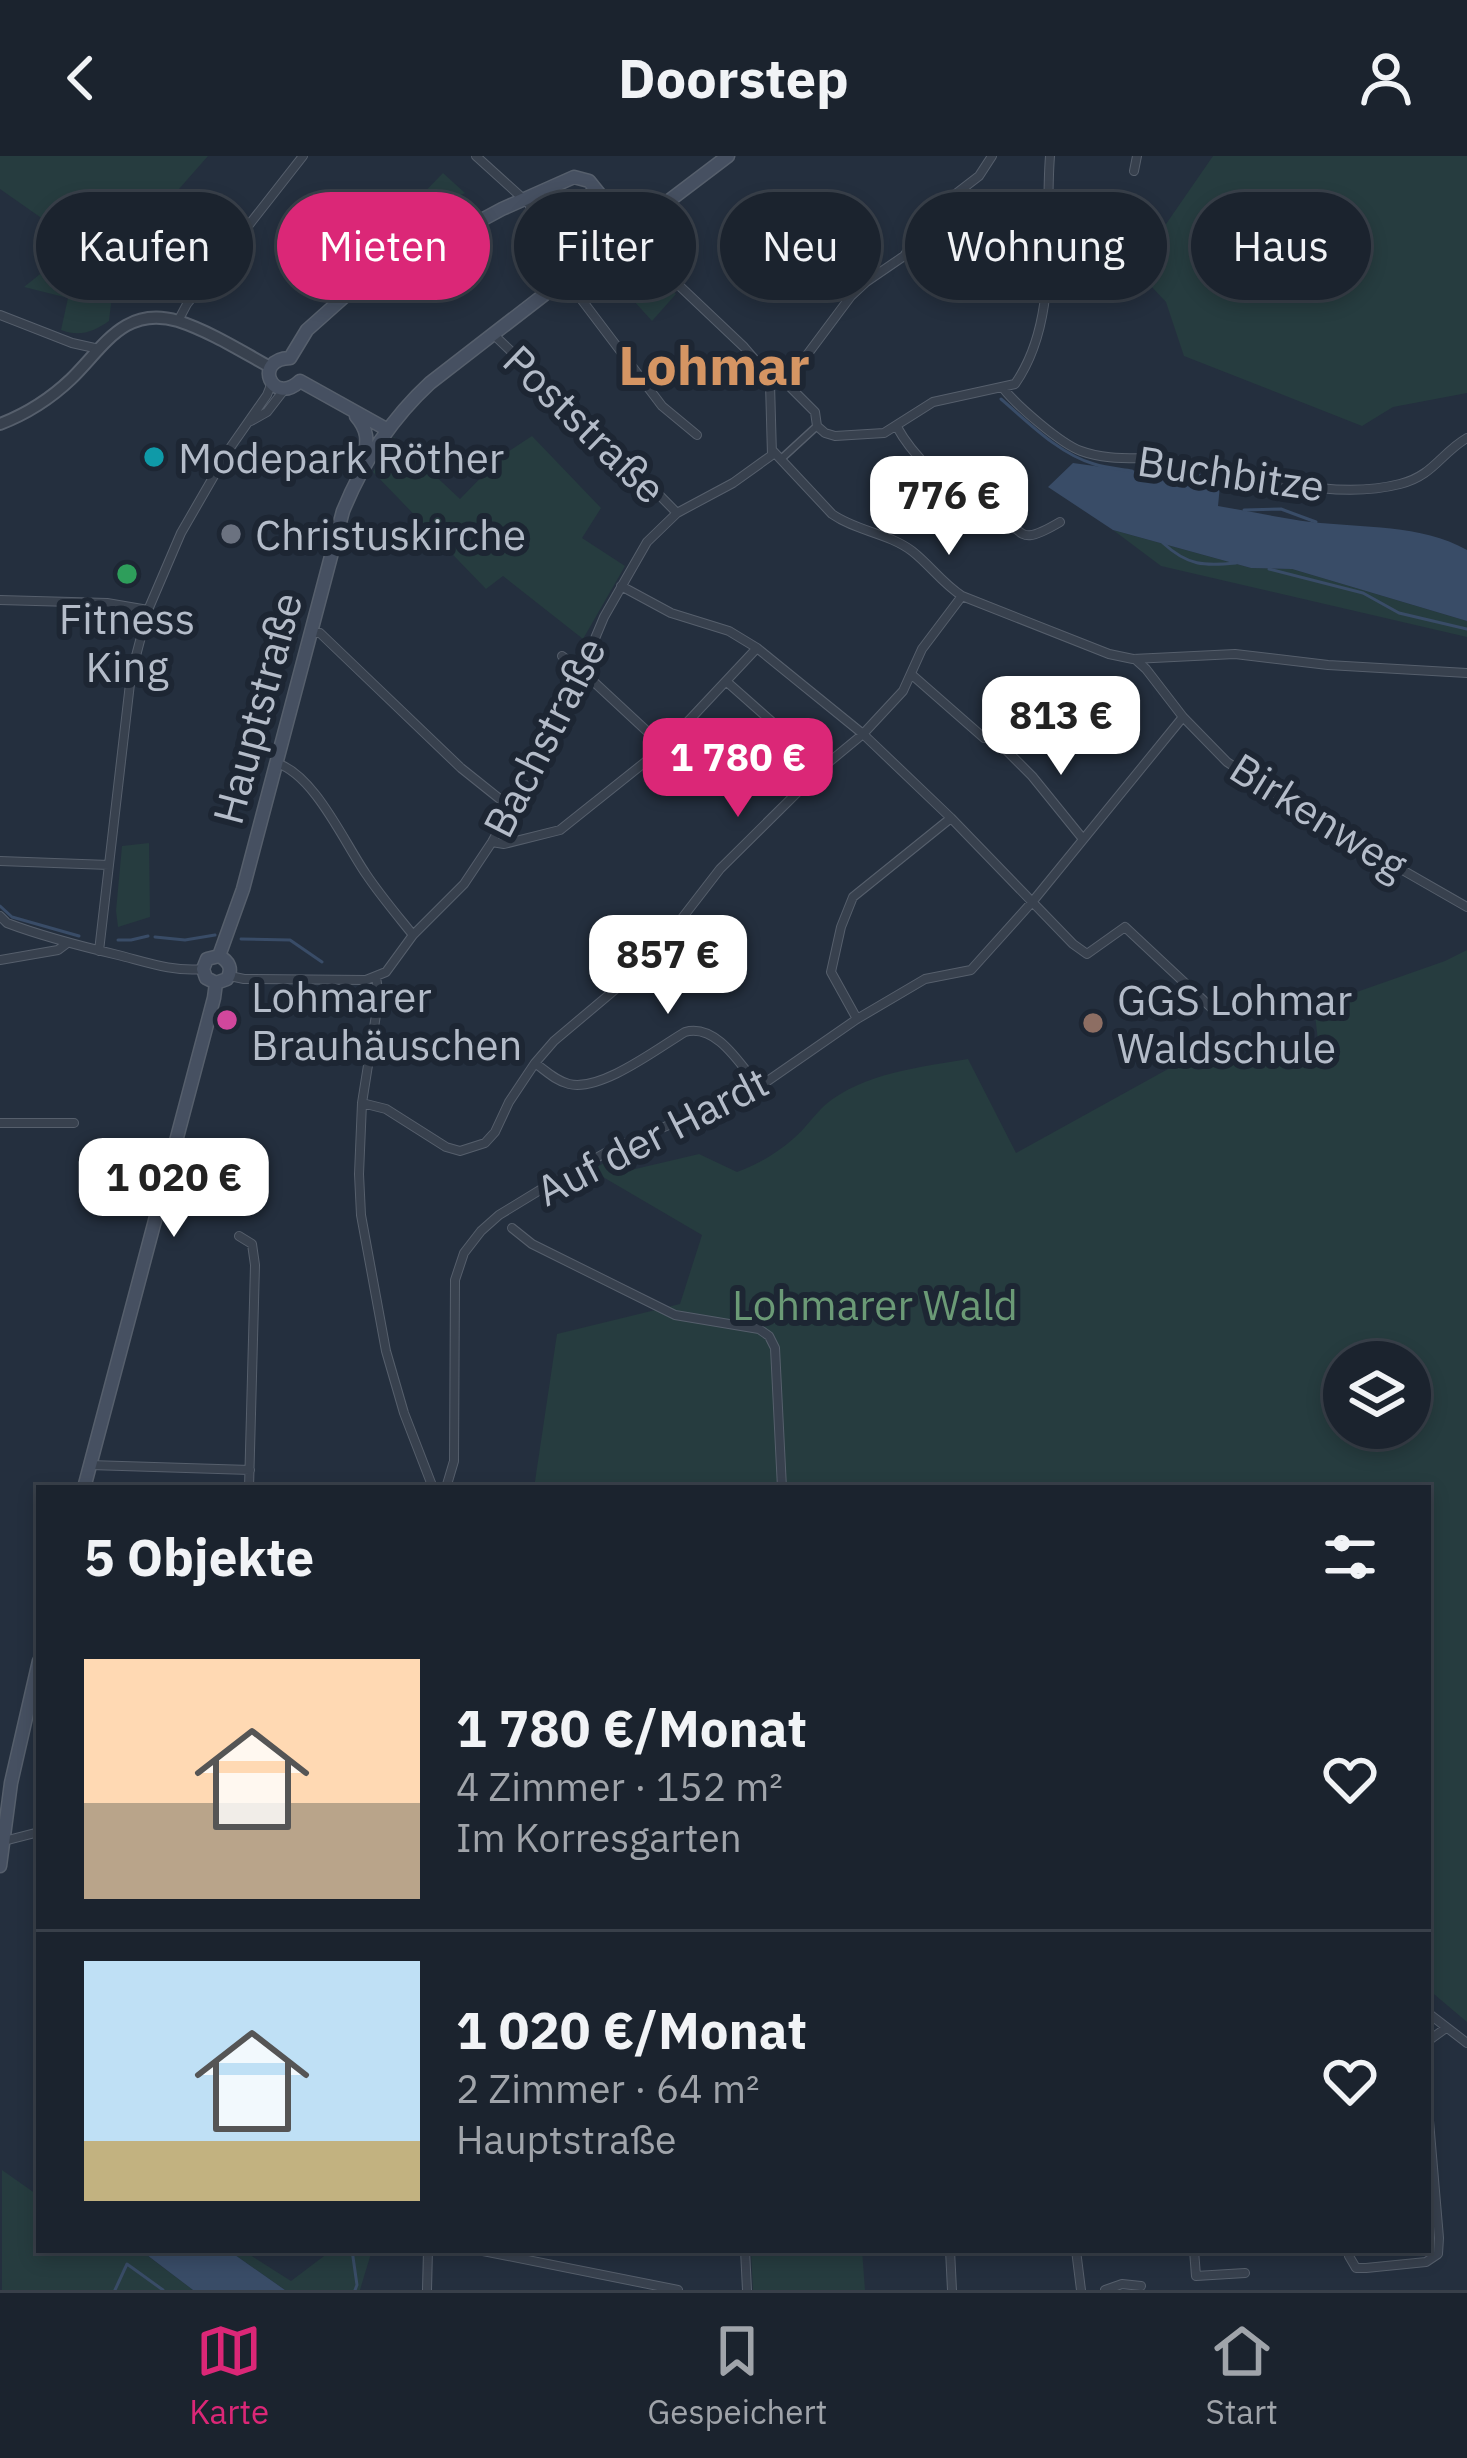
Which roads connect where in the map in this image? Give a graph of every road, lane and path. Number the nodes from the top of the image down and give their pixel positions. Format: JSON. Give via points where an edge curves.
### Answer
{"nodes":[{"id":1,"x":303,"y":156,"type":"edge"},
{"id":2,"x":476,"y":156,"type":"edge"},
{"id":3,"x":728,"y":156,"type":"edge"},
{"id":4,"x":992,"y":156,"type":"edge"},
{"id":5,"x":1051,"y":156,"type":"edge"},
{"id":6,"x":1137,"y":156,"type":"edge"},
{"id":7,"x":1134,"y":171,"type":"dead end"},
{"id":8,"x":517,"y":192,"type":"edge"},
{"id":9,"x":538,"y":192,"type":"edge"},
{"id":10,"x":596,"y":192,"type":"edge"},
{"id":11,"x":684,"y":192,"type":"edge"},
{"id":12,"x":514,"y":203,"type":"edge"},
{"id":13,"x":532,"y":300,"type":"edge"},
{"id":14,"x":581,"y":300,"type":"edge"},
{"id":15,"x":694,"y":300,"type":"edge"},
{"id":16,"x":0,"y":315,"type":"edge"},
{"id":17,"x":178,"y":321,"type":"junction"},
{"id":18,"x":494,"y":335,"type":"junction"},
{"id":19,"x":99,"y":349,"type":"junction"},
{"id":20,"x":290,"y":358,"type":"junction"},
{"id":21,"x":270,"y":367,"type":"junction"},
{"id":22,"x":300,"y":381,"type":"junction"},
{"id":23,"x":786,"y":382,"type":"junction"},
{"id":24,"x":770,"y":384,"type":"junction"},
{"id":25,"x":278,"y":387,"type":"junction"},
{"id":26,"x":1003,"y":388,"type":"junction"},
{"id":27,"x":347,"y":406,"type":"junction"},
{"id":28,"x":0,"y":424,"type":"edge"},
{"id":29,"x":817,"y":426,"type":"junction"},
{"id":30,"x":897,"y":427,"type":"junction"},
{"id":31,"x":388,"y":430,"type":"junction"},
{"id":32,"x":697,"y":435,"type":"dead end"},
{"id":33,"x":1467,"y":438,"type":"edge"},
{"id":34,"x":777,"y":455,"type":"junction"},
{"id":35,"x":361,"y":470,"type":"junction"},
{"id":36,"x":677,"y":514,"type":"junction"},
{"id":37,"x":1060,"y":522,"type":"dead end"},
{"id":38,"x":621,"y":586,"type":"junction"},
{"id":39,"x":962,"y":596,"type":"junction"},
{"id":40,"x":0,"y":600,"type":"edge"},
{"id":41,"x":148,"y":610,"type":"junction"},
{"id":42,"x":310,"y":633,"type":"junction"},
{"id":43,"x":757,"y":648,"type":"junction"},
{"id":44,"x":562,"y":656,"type":"dead end"},
{"id":45,"x":1133,"y":658,"type":"junction"},
{"id":46,"x":581,"y":670,"type":"junction"},
{"id":47,"x":910,"y":673,"type":"junction"},
{"id":48,"x":1467,"y":673,"type":"edge"},
{"id":49,"x":727,"y":682,"type":"junction"},
{"id":50,"x":1183,"y":717,"type":"junction"},
{"id":51,"x":862,"y":734,"type":"junction"},
{"id":52,"x":984,"y":738,"type":"dead end"},
{"id":53,"x":664,"y":747,"type":"junction"},
{"id":54,"x":1005,"y":749,"type":"dead end"},
{"id":55,"x":276,"y":764,"type":"junction"},
{"id":56,"x":824,"y":767,"type":"junction"},
{"id":57,"x":512,"y":808,"type":"junction"},
{"id":58,"x":951,"y":818,"type":"junction"},
{"id":59,"x":1083,"y":839,"type":"junction"},
{"id":60,"x":492,"y":842,"type":"junction"},
{"id":61,"x":0,"y":861,"type":"edge"},
{"id":62,"x":109,"y":866,"type":"junction"},
{"id":63,"x":1033,"y":902,"type":"junction"},
{"id":64,"x":1467,"y":907,"type":"edge"},
{"id":65,"x":0,"y":916,"type":"edge"},
{"id":66,"x":413,"y":935,"type":"junction"},
{"id":67,"x":66,"y":944,"type":"junction"},
{"id":68,"x":99,"y":951,"type":"junction"},
{"id":69,"x":219,"y":956,"type":"junction"},
{"id":70,"x":0,"y":960,"type":"edge"},
{"id":71,"x":202,"y":969,"type":"junction"},
{"id":72,"x":229,"y":975,"type":"junction"},
{"id":73,"x":376,"y":977,"type":"junction"},
{"id":74,"x":216,"y":983,"type":"junction"},
{"id":75,"x":1219,"y":1014,"type":"dead end"},
{"id":76,"x":857,"y":1019,"type":"junction"},
{"id":77,"x":535,"y":1063,"type":"junction"},
{"id":78,"x":759,"y":1087,"type":"junction"},
{"id":79,"x":362,"y":1102,"type":"junction"},
{"id":80,"x":0,"y":1123,"type":"edge"},
{"id":81,"x":74,"y":1124,"type":"dead end"},
{"id":82,"x":512,"y":1228,"type":"dead end"},
{"id":83,"x":239,"y":1236,"type":"dead end"},
{"id":84,"x":90,"y":1465,"type":"junction"},
{"id":85,"x":250,"y":1470,"type":"junction"},
{"id":86,"x":85,"y":1485,"type":"edge"},
{"id":87,"x":249,"y":1485,"type":"edge"},
{"id":88,"x":432,"y":1485,"type":"edge"},
{"id":89,"x":447,"y":1485,"type":"edge"},
{"id":90,"x":782,"y":1485,"type":"edge"},
{"id":91,"x":36,"y":1673,"type":"edge"},
{"id":92,"x":36,"y":1833,"type":"edge"},
{"id":93,"x":2,"y":1841,"type":"edge"},
{"id":94,"x":0,"y":1866,"type":"edge"},
{"id":95,"x":1431,"y":2016,"type":"edge"},
{"id":96,"x":1446,"y":2028,"type":"junction"},
{"id":97,"x":1431,"y":2039,"type":"edge"},
{"id":98,"x":1467,"y":2043,"type":"edge"},
{"id":99,"x":1431,"y":2144,"type":"edge"},
{"id":100,"x":428,"y":2253,"type":"edge"},
{"id":101,"x":493,"y":2253,"type":"edge"},
{"id":102,"x":745,"y":2253,"type":"edge"},
{"id":103,"x":950,"y":2253,"type":"edge"},
{"id":104,"x":1076,"y":2253,"type":"edge"},
{"id":105,"x":1194,"y":2253,"type":"edge"},
{"id":106,"x":1348,"y":2253,"type":"edge"},
{"id":107,"x":1245,"y":2273,"type":"dead end"},
{"id":108,"x":1141,"y":2286,"type":"dead end"},
{"id":109,"x":428,"y":2290,"type":"edge"},
{"id":110,"x":676,"y":2290,"type":"edge"},
{"id":111,"x":747,"y":2290,"type":"edge"},
{"id":112,"x":952,"y":2290,"type":"edge"},
{"id":113,"x":1081,"y":2290,"type":"edge"},
{"id":114,"x":1106,"y":2290,"type":"edge"}],
"edges":[{"from":1,"to":17,"type":"street"},
{"from":2,"to":8,"type":"street"},
{"from":3,"to":11,"type":"main road"},
{"from":4,"to":23,"type":"street","via":[[980,176],[940,206],[904,256],[851,296]]},
{"from":5,"to":26,"type":"street","via":[[1038,334],[1027,367]]},
{"from":6,"to":7,"type":"street"},
{"from":9,"to":10,"type":"main road","via":[[580,177]]},
{"from":12,"to":20,"type":"main road","via":[[353,289],[307,330]]},
{"from":13,"to":18,"type":"main road","name":"Hauptstraße"},
{"from":14,"to":32,"type":"street","via":[[662,406]]},
{"from":15,"to":24,"type":"street","via":[[759,362]]},
{"from":16,"to":19,"type":"street"},
{"from":17,"to":19,"type":"street","via":[[125,324]]},
{"from":17,"to":21,"type":"street"},
{"from":18,"to":31,"type":"main road","name":"Hauptstraße","via":[[430,382]]},
{"from":18,"to":36,"type":"street","name":"Poststraße"},
{"from":19,"to":28,"type":"street","via":[[46,399]]},
{"from":20,"to":21,"type":"main road"},
{"from":20,"to":22,"type":"main road"},
{"from":21,"to":25,"type":"main road"},
{"from":22,"to":25,"type":"main road"},
{"from":22,"to":27,"type":"main road"},
{"from":23,"to":24,"type":"street"},
{"from":23,"to":29,"type":"street","via":[[815,412]]},
{"from":24,"to":34,"type":"street"},
{"from":25,"to":41,"type":"street","via":[[181,532]]},
{"from":26,"to":30,"type":"street","via":[[933,402]]},
{"from":26,"to":33,"type":"street","name":"Buchbitze","via":[[1078,451],[1302,485],[1360,490],[1404,483]]},
{"from":27,"to":31,"type":"main road"},
{"from":27,"to":35,"type":"main road","via":[[367,436]]},
{"from":29,"to":30,"type":"street","via":[[836,436]]},
{"from":29,"to":34,"type":"street"},
{"from":30,"to":37,"type":"street","via":[[928,466],[988,515],[1027,537]]},
{"from":31,"to":35,"type":"main road","name":"Hauptstraße"},
{"from":34,"to":36,"type":"street","name":"Bachstraße"},
{"from":34,"to":39,"type":"street","via":[[832,514],[911,550]]},
{"from":35,"to":42,"type":"main road","name":"Hauptstraße"},
{"from":36,"to":38,"type":"street","name":"Bachstraße","via":[[647,542]]},
{"from":38,"to":43,"type":"street"},
{"from":38,"to":46,"type":"street","name":"Bachstraße"},
{"from":39,"to":45,"type":"street"},
{"from":39,"to":47,"type":"street"},
{"from":40,"to":41,"type":"street"},
{"from":41,"to":62,"type":"street","via":[[131,675]]},
{"from":42,"to":55,"type":"main road","name":"Hauptstraße"},
{"from":42,"to":57,"type":"street","via":[[320,633]]},
{"from":43,"to":49,"type":"street"},
{"from":43,"to":51,"type":"street"},
{"from":44,"to":46,"type":"street"},
{"from":45,"to":48,"type":"street","via":[[1235,654]]},
{"from":45,"to":50,"type":"street","name":"Birkenweg"},
{"from":46,"to":53,"type":"street"},
{"from":46,"to":57,"type":"street","name":"Bachstraße"},
{"from":47,"to":51,"type":"street","via":[[903,692]]},
{"from":47,"to":52,"type":"street"},
{"from":49,"to":53,"type":"street"},
{"from":49,"to":56,"type":"street"},
{"from":50,"to":59,"type":"street","name":"Auf der Hardt"},
{"from":50,"to":64,"type":"street","name":"Birkenweg","via":[[1227,762]]},
{"from":51,"to":56,"type":"street"},
{"from":51,"to":58,"type":"street"},
{"from":53,"to":60,"type":"street","via":[[560,830]]},
{"from":54,"to":59,"type":"street"},
{"from":55,"to":66,"type":"street","via":[[291,768],[316,796]]},
{"from":55,"to":69,"type":"main road","name":"Hauptstraße"},
{"from":56,"to":77,"type":"street","via":[[720,869],[649,961]]},
{"from":57,"to":60,"type":"street","name":"Bachstraße"},
{"from":58,"to":63,"type":"street"},
{"from":58,"to":76,"type":"street","via":[[853,897],[831,972]]},
{"from":59,"to":63,"type":"street","name":"Auf der Hardt"},
{"from":60,"to":66,"type":"street","name":"Bachstraße"},
{"from":61,"to":62,"type":"street"},
{"from":62,"to":68,"type":"street"},
{"from":63,"to":75,"type":"street","via":[[1087,954],[1125,927]]},
{"from":63,"to":76,"type":"street","name":"Auf der Hardt","via":[[970,970],[925,979]]},
{"from":65,"to":67,"type":"street"},
{"from":66,"to":73,"type":"street","name":"Bachstraße"},
{"from":67,"to":68,"type":"street"},
{"from":67,"to":70,"type":"street"},
{"from":68,"to":71,"type":"street"},
{"from":69,"to":71,"type":"main road"},
{"from":69,"to":72,"type":"main road"},
{"from":71,"to":74,"type":"main road"},
{"from":72,"to":73,"type":"street"},
{"from":72,"to":74,"type":"main road"},
{"from":73,"to":79,"type":"street"},
{"from":74,"to":84,"type":"main road"},
{"from":76,"to":78,"type":"street","name":"Auf der Hardt"},
{"from":77,"to":78,"type":"street","via":[[562,1082],[593,1084],[697,1028]]},
{"from":77,"to":79,"type":"street","via":[[495,1132],[475,1148],[446,1147],[386,1108]]},
{"from":78,"to":89,"type":"street","name":"Auf der Hardt","via":[[612,1148],[481,1231],[455,1280],[454,1461]]},
{"from":79,"to":88,"type":"street","via":[[361,1215],[373,1283],[392,1372]]},
{"from":80,"to":81,"type":"street"},
{"from":82,"to":90,"type":"street","via":[[675,1315],[769,1336]]},
{"from":83,"to":85,"type":"street","via":[[254,1252]]},
{"from":84,"to":85,"type":"street"},
{"from":84,"to":86,"type":"main road"},
{"from":85,"to":87,"type":"street"},
{"from":91,"to":93,"type":"main road"},
{"from":92,"to":93,"type":"street"},
{"from":93,"to":94,"type":"main road"},
{"from":95,"to":96,"type":"street"},
{"from":96,"to":97,"type":"street"},
{"from":96,"to":98,"type":"street"},
{"from":99,"to":106,"type":"street","via":[[1438,2254],[1366,2268]]},
{"from":100,"to":109,"type":"street"},
{"from":101,"to":110,"type":"street"},
{"from":102,"to":111,"type":"street"},
{"from":103,"to":112,"type":"street"},
{"from":104,"to":113,"type":"street"},
{"from":105,"to":107,"type":"street","via":[[1196,2276]]},
{"from":108,"to":114,"type":"street"}]}
